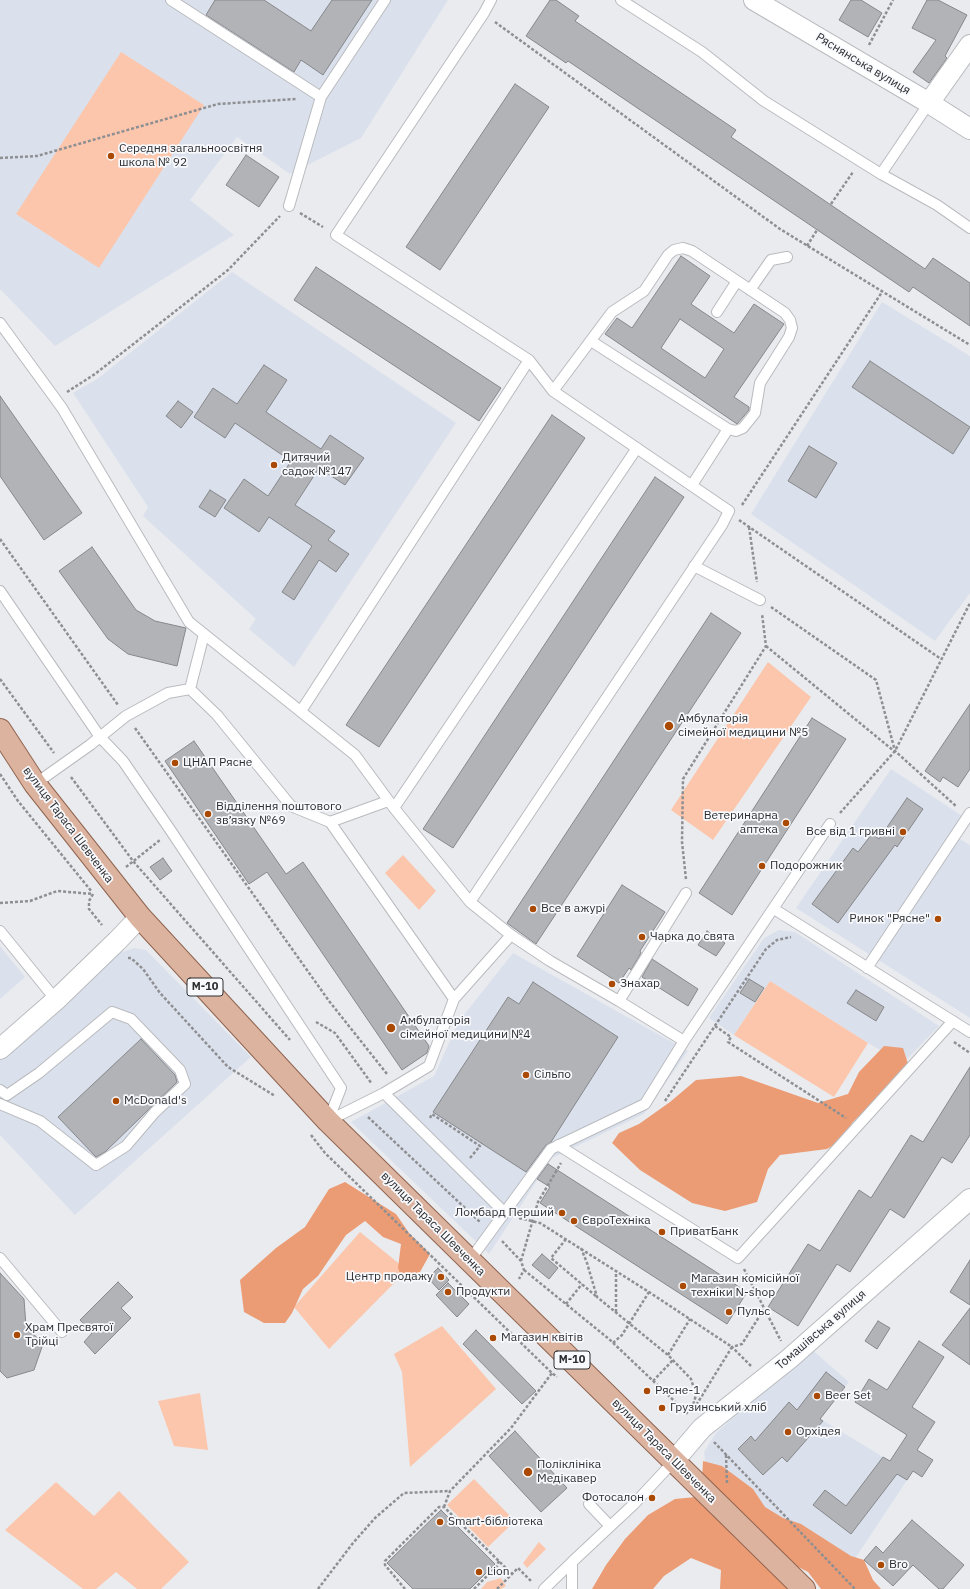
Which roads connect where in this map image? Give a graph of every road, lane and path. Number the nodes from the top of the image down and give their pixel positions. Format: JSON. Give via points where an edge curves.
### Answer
{"nodes":[{"id":1,"x":171,"y":0,"type":"edge"},
{"id":2,"x":385,"y":0,"type":"edge"},
{"id":3,"x":491,"y":0,"type":"edge"},
{"id":4,"x":621,"y":0,"type":"edge"},
{"id":5,"x":754,"y":0,"type":"edge"},
{"id":6,"x":893,"y":0,"type":"edge"},
{"id":7,"x":484,"y":14,"type":"junction"},
{"id":8,"x":970,"y":45,"type":"edge"},
{"id":9,"x":860,"y":62,"type":"junction"},
{"id":10,"x":321,"y":98,"type":"junction"},
{"id":11,"x":929,"y":103,"type":"junction"},
{"id":12,"x":970,"y":129,"type":"edge"},
{"id":13,"x":0,"y":158,"type":"edge"},
{"id":14,"x":861,"y":161,"type":"junction"},
{"id":15,"x":881,"y":174,"type":"junction"},
{"id":16,"x":830,"y":204,"type":"dead end"},
{"id":17,"x":289,"y":206,"type":"junction"},
{"id":18,"x":970,"y":228,"type":"edge"},
{"id":19,"x":817,"y":230,"type":"dead end"},
{"id":20,"x":336,"y":235,"type":"junction"},
{"id":21,"x":807,"y":246,"type":"junction"},
{"id":22,"x":787,"y":257,"type":"dead end"},
{"id":23,"x":737,"y":281,"type":"junction"},
{"id":24,"x":750,"y":290,"type":"junction"},
{"id":25,"x":882,"y":292,"type":"junction"},
{"id":26,"x":717,"y":312,"type":"dead end"},
{"id":27,"x":0,"y":323,"type":"edge"},
{"id":28,"x":591,"y":341,"type":"junction"},
{"id":29,"x":970,"y":345,"type":"edge"},
{"id":30,"x":529,"y":360,"type":"junction"},
{"id":31,"x":553,"y":391,"type":"junction"},
{"id":32,"x":56,"y":399,"type":"junction"},
{"id":33,"x":728,"y":429,"type":"junction"},
{"id":34,"x":637,"y":448,"type":"junction"},
{"id":35,"x":692,"y":485,"type":"junction"},
{"id":36,"x":732,"y":513,"type":"junction"},
{"id":37,"x":749,"y":527,"type":"junction"},
{"id":38,"x":0,"y":539,"type":"edge"},
{"id":39,"x":694,"y":566,"type":"junction"},
{"id":40,"x":0,"y":591,"type":"edge"},
{"id":41,"x":760,"y":600,"type":"junction"},
{"id":42,"x":970,"y":603,"type":"edge"},
{"id":43,"x":204,"y":634,"type":"junction"},
{"id":44,"x":766,"y":646,"type":"junction"},
{"id":45,"x":942,"y":659,"type":"junction"},
{"id":46,"x":0,"y":679,"type":"edge"},
{"id":47,"x":190,"y":689,"type":"junction"},
{"id":48,"x":119,"y":707,"type":"dead end"},
{"id":49,"x":300,"y":711,"type":"junction"},
{"id":50,"x":135,"y":728,"type":"dead end"},
{"id":51,"x":0,"y":730,"type":"edge"},
{"id":52,"x":100,"y":737,"type":"junction"},
{"id":53,"x":895,"y":751,"type":"junction"},
{"id":54,"x":62,"y":765,"type":"junction"},
{"id":55,"x":0,"y":774,"type":"edge"},
{"id":56,"x":35,"y":784,"type":"junction"},
{"id":57,"x":391,"y":804,"type":"junction"},
{"id":58,"x":969,"y":815,"type":"edge"},
{"id":59,"x":330,"y":822,"type":"junction"},
{"id":60,"x":830,"y":824,"type":"joint"},
{"id":61,"x":171,"y":831,"type":"junction"},
{"id":62,"x":133,"y":861,"type":"junction"},
{"id":63,"x":126,"y":867,"type":"dead end"},
{"id":64,"x":686,"y":893,"type":"joint"},
{"id":65,"x":94,"y":894,"type":"junction"},
{"id":66,"x":470,"y":902,"type":"junction"},
{"id":67,"x":0,"y":903,"type":"edge"},
{"id":68,"x":774,"y":909,"type":"junction"},
{"id":69,"x":140,"y":917,"type":"junction"},
{"id":70,"x":102,"y":925,"type":"dead end"},
{"id":71,"x":0,"y":931,"type":"edge"},
{"id":72,"x":511,"y":935,"type":"junction"},
{"id":73,"x":796,"y":937,"type":"dead end"},
{"id":74,"x":131,"y":958,"type":"dead end"},
{"id":75,"x":867,"y":968,"type":"junction"},
{"id":76,"x":454,"y":999,"type":"junction"},
{"id":77,"x":56,"y":1000,"type":"junction"},
{"id":78,"x":619,"y":1001,"type":"junction"},
{"id":79,"x":312,"y":1020,"type":"dead end"},
{"id":80,"x":953,"y":1021,"type":"junction"},
{"id":81,"x":715,"y":1026,"type":"junction"},
{"id":82,"x":970,"y":1032,"type":"edge"},
{"id":83,"x":942,"y":1034,"type":"junction"},
{"id":84,"x":684,"y":1041,"type":"junction"},
{"id":85,"x":292,"y":1043,"type":"dead end"},
{"id":86,"x":0,"y":1049,"type":"edge"},
{"id":87,"x":970,"y":1053,"type":"edge"},
{"id":88,"x":380,"y":1066,"type":"dead end"},
{"id":89,"x":370,"y":1081,"type":"dead end"},
{"id":90,"x":0,"y":1090,"type":"edge"},
{"id":91,"x":384,"y":1093,"type":"junction"},
{"id":92,"x":279,"y":1099,"type":"dead end"},
{"id":93,"x":0,"y":1104,"type":"edge"},
{"id":94,"x":661,"y":1104,"type":"dead end"},
{"id":95,"x":357,"y":1106,"type":"junction"},
{"id":96,"x":430,"y":1118,"type":"dead end"},
{"id":97,"x":328,"y":1121,"type":"junction"},
{"id":98,"x":858,"y":1126,"type":"junction"},
{"id":99,"x":310,"y":1134,"type":"dead end"},
{"id":100,"x":558,"y":1145,"type":"junction"},
{"id":101,"x":568,"y":1151,"type":"junction"},
{"id":102,"x":470,"y":1158,"type":"dead end"},
{"id":103,"x":970,"y":1199,"type":"edge"},
{"id":104,"x":504,"y":1212,"type":"junction"},
{"id":105,"x":522,"y":1220,"type":"dead end"},
{"id":106,"x":532,"y":1222,"type":"junction"},
{"id":107,"x":480,"y":1223,"type":"dead end"},
{"id":108,"x":566,"y":1239,"type":"junction"},
{"id":109,"x":507,"y":1246,"type":"dead end"},
{"id":110,"x":581,"y":1248,"type":"junction"},
{"id":111,"x":0,"y":1258,"type":"edge"},
{"id":112,"x":738,"y":1258,"type":"junction"},
{"id":113,"x":470,"y":1260,"type":"junction"},
{"id":114,"x":521,"y":1262,"type":"junction"},
{"id":115,"x":524,"y":1270,"type":"junction"},
{"id":116,"x":616,"y":1271,"type":"junction"},
{"id":117,"x":519,"y":1279,"type":"dead end"},
{"id":118,"x":582,"y":1284,"type":"junction"},
{"id":119,"x":649,"y":1292,"type":"junction"},
{"id":120,"x":597,"y":1297,"type":"junction"},
{"id":121,"x":566,"y":1304,"type":"junction"},
{"id":122,"x":764,"y":1308,"type":"junction"},
{"id":123,"x":616,"y":1312,"type":"junction"},
{"id":124,"x":690,"y":1319,"type":"junction"},
{"id":125,"x":629,"y":1323,"type":"junction"},
{"id":126,"x":62,"y":1332,"type":"dead end"},
{"id":127,"x":613,"y":1343,"type":"junction"},
{"id":128,"x":732,"y":1346,"type":"junction"},
{"id":129,"x":668,"y":1355,"type":"junction"},
{"id":130,"x":789,"y":1359,"type":"junction"},
{"id":131,"x":673,"y":1360,"type":"junction"},
{"id":132,"x":552,"y":1373,"type":"junction"},
{"id":133,"x":764,"y":1379,"type":"junction"},
{"id":134,"x":562,"y":1380,"type":"dead end"},
{"id":135,"x":653,"y":1381,"type":"junction"},
{"id":136,"x":689,"y":1416,"type":"junction"},
{"id":137,"x":712,"y":1441,"type":"dead end"},
{"id":138,"x":726,"y":1455,"type":"junction"},
{"id":139,"x":674,"y":1461,"type":"junction"},
{"id":140,"x":727,"y":1488,"type":"dead end"},
{"id":141,"x":450,"y":1491,"type":"junction"},
{"id":142,"x":589,"y":1504,"type":"dead end"},
{"id":143,"x":444,"y":1507,"type":"junction"},
{"id":144,"x":610,"y":1526,"type":"junction"},
{"id":145,"x":499,"y":1560,"type":"junction"},
{"id":146,"x":572,"y":1562,"type":"junction"},
{"id":147,"x":512,"y":1574,"type":"junction"},
{"id":148,"x":534,"y":1584,"type":"dead end"},
{"id":149,"x":318,"y":1589,"type":"edge"},
{"id":150,"x":406,"y":1589,"type":"edge"},
{"id":151,"x":474,"y":1589,"type":"edge"},
{"id":152,"x":497,"y":1589,"type":"edge"},
{"id":153,"x":544,"y":1589,"type":"edge"},
{"id":154,"x":572,"y":1589,"type":"edge"},
{"id":155,"x":804,"y":1589,"type":"edge"},
{"id":156,"x":855,"y":1589,"type":"edge"}],
"edges":[{"from":1,"to":10,"type":"lane"},
{"from":2,"to":10,"type":"lane"},
{"from":3,"to":7,"type":"lane"},
{"from":4,"to":14,"type":"lane","via":[[702,52],[764,101]]},
{"from":5,"to":9,"type":"street","name":"Ряснянська вулиця"},
{"from":6,"to":9,"type":"path"},
{"from":7,"to":20,"type":"lane"},
{"from":7,"to":21,"type":"path"},
{"from":8,"to":11,"type":"street"},
{"from":9,"to":11,"type":"street","name":"Ряснянська вулиця"},
{"from":10,"to":13,"type":"path","via":[[218,104],[36,156]]},
{"from":10,"to":17,"type":"lane"},
{"from":11,"to":12,"type":"street","name":"Ряснянська вулиця"},
{"from":11,"to":15,"type":"lane"},
{"from":14,"to":15,"type":"lane"},
{"from":14,"to":16,"type":"path"},
{"from":15,"to":18,"type":"lane","via":[[937,205]]},
{"from":17,"to":20,"type":"path"},
{"from":17,"to":32,"type":"path","via":[[228,270],[95,374]]},
{"from":19,"to":21,"type":"path"},
{"from":20,"to":30,"type":"lane"},
{"from":21,"to":25,"type":"path"},
{"from":22,"to":24,"type":"lane","via":[[771,260]]},
{"from":23,"to":24,"type":"lane"},
{"from":23,"to":26,"type":"lane"},
{"from":23,"to":28,"type":"lane","via":[[692,251],[683,248],[674,250],[644,291],[612,312]]},
{"from":24,"to":33,"type":"lane","via":[[785,313],[792,328],[790,336],[760,383],[755,413],[743,428]]},
{"from":25,"to":29,"type":"path"},
{"from":25,"to":36,"type":"path"},
{"from":27,"to":32,"type":"lane"},
{"from":28,"to":31,"type":"lane"},
{"from":28,"to":33,"type":"lane"},
{"from":30,"to":31,"type":"lane"},
{"from":30,"to":49,"type":"lane"},
{"from":31,"to":34,"type":"lane"},
{"from":32,"to":43,"type":"lane","via":[[189,622]]},
{"from":33,"to":35,"type":"lane"},
{"from":34,"to":35,"type":"lane"},
{"from":34,"to":57,"type":"lane"},
{"from":35,"to":36,"type":"lane"},
{"from":36,"to":37,"type":"path"},
{"from":36,"to":39,"type":"lane"},
{"from":37,"to":41,"type":"path"},
{"from":37,"to":45,"type":"path"},
{"from":38,"to":48,"type":"path"},
{"from":39,"to":41,"type":"lane"},
{"from":39,"to":66,"type":"lane"},
{"from":40,"to":52,"type":"lane"},
{"from":41,"to":44,"type":"path"},
{"from":41,"to":53,"type":"path","via":[[876,680]]},
{"from":42,"to":45,"type":"path"},
{"from":43,"to":47,"type":"lane"},
{"from":43,"to":49,"type":"lane"},
{"from":44,"to":53,"type":"path"},
{"from":44,"to":64,"type":"path","via":[[683,779],[682,842]]},
{"from":45,"to":53,"type":"path"},
{"from":46,"to":54,"type":"path"},
{"from":47,"to":52,"type":"lane","via":[[168,692],[126,716]]},
{"from":47,"to":59,"type":"lane","via":[[217,715],[291,806]]},
{"from":49,"to":57,"type":"lane","via":[[355,755]]},
{"from":50,"to":88,"type":"path","via":[[329,1001]]},
{"from":51,"to":56,"type":"main road","name":"вулиця Тараса Шевченка","number":"М-10"},
{"from":52,"to":54,"type":"lane"},
{"from":52,"to":61,"type":"lane","via":[[123,761]]},
{"from":53,"to":58,"type":"path"},
{"from":53,"to":60,"type":"path"},
{"from":54,"to":56,"type":"lane"},
{"from":54,"to":62,"type":"path"},
{"from":55,"to":65,"type":"path","via":[[18,801]]},
{"from":56,"to":69,"type":"main road","name":"вулиця Тараса Шевченка","number":"М-10"},
{"from":57,"to":59,"type":"lane"},
{"from":57,"to":66,"type":"lane"},
{"from":58,"to":75,"type":"lane"},
{"from":59,"to":76,"type":"lane"},
{"from":60,"to":68,"type":"lane"},
{"from":61,"to":62,"type":"path"},
{"from":61,"to":97,"type":"lane","via":[[341,1088]]},
{"from":62,"to":63,"type":"path"},
{"from":62,"to":85,"type":"path"},
{"from":64,"to":78,"type":"lane"},
{"from":65,"to":67,"type":"path","via":[[57,891],[30,901]]},
{"from":65,"to":70,"type":"path","via":[[89,901],[90,909]]},
{"from":66,"to":72,"type":"lane"},
{"from":68,"to":75,"type":"lane"},
{"from":68,"to":84,"type":"lane"},
{"from":69,"to":77,"type":"street"},
{"from":69,"to":97,"type":"main road","name":"вулиця Тараса Шевченка","number":"М-10"},
{"from":71,"to":77,"type":"lane"},
{"from":72,"to":76,"type":"lane"},
{"from":72,"to":78,"type":"lane"},
{"from":73,"to":81,"type":"path","via":[[789,936],[777,940],[766,948]]},
{"from":74,"to":92,"type":"path","via":[[228,1067]]},
{"from":75,"to":80,"type":"lane"},
{"from":76,"to":91,"type":"lane","via":[[429,1066]]},
{"from":77,"to":86,"type":"street"},
{"from":78,"to":84,"type":"lane"},
{"from":79,"to":89,"type":"path","via":[[335,1033]]},
{"from":80,"to":82,"type":"lane"},
{"from":80,"to":83,"type":"lane"},
{"from":81,"to":94,"type":"path","via":[[667,1100]]},
{"from":81,"to":98,"type":"path","via":[[731,1037],[728,1042]]},
{"from":83,"to":87,"type":"path"},
{"from":83,"to":98,"type":"lane"},
{"from":84,"to":100,"type":"lane","via":[[645,1104]]},
{"from":90,"to":93,"type":"lane","via":[[7,1095],[40,1073],[112,1012],[131,1019],[180,1070],[184,1084],[155,1112],[126,1146],[96,1165],[40,1121]]},
{"from":91,"to":95,"type":"lane"},
{"from":91,"to":104,"type":"lane"},
{"from":95,"to":97,"type":"lane"},
{"from":95,"to":107,"type":"path"},
{"from":96,"to":102,"type":"path","via":[[432,1114],[481,1144]]},
{"from":97,"to":113,"type":"main road","name":"вулиця Тараса Шевченка","number":"М-10"},
{"from":98,"to":112,"type":"lane"},
{"from":99,"to":132,"type":"path","via":[[325,1153]]},
{"from":100,"to":101,"type":"lane"},
{"from":100,"to":104,"type":"lane","via":[[551,1149]]},
{"from":101,"to":106,"type":"path","via":[[538,1202]]},
{"from":101,"to":112,"type":"lane"},
{"from":103,"to":130,"type":"street","name":"Томашівська вулиця"},
{"from":104,"to":113,"type":"lane"},
{"from":105,"to":106,"type":"path"},
{"from":106,"to":108,"type":"path"},
{"from":106,"to":114,"type":"path"},
{"from":108,"to":110,"type":"path"},
{"from":108,"to":118,"type":"path","via":[[551,1258]]},
{"from":109,"to":114,"type":"path"},
{"from":110,"to":116,"type":"path"},
{"from":110,"to":120,"type":"path"},
{"from":111,"to":126,"type":"lane"},
{"from":112,"to":122,"type":"path"},
{"from":113,"to":139,"type":"main road","name":"вулиця Тараса Шевченка","number":"М-10"},
{"from":114,"to":115,"type":"path"},
{"from":115,"to":117,"type":"path"},
{"from":115,"to":121,"type":"path"},
{"from":116,"to":119,"type":"path"},
{"from":116,"to":123,"type":"path"},
{"from":118,"to":120,"type":"path"},
{"from":118,"to":121,"type":"path"},
{"from":119,"to":124,"type":"path"},
{"from":119,"to":125,"type":"path"},
{"from":120,"to":123,"type":"path"},
{"from":121,"to":127,"type":"path"},
{"from":122,"to":128,"type":"path","via":[[742,1344]]},
{"from":122,"to":130,"type":"path"},
{"from":123,"to":125,"type":"path"},
{"from":124,"to":128,"type":"path"},
{"from":124,"to":129,"type":"path"},
{"from":125,"to":127,"type":"path","via":[[622,1335]]},
{"from":125,"to":129,"type":"path"},
{"from":127,"to":135,"type":"path"},
{"from":128,"to":133,"type":"path"},
{"from":128,"to":136,"type":"path"},
{"from":129,"to":131,"type":"path"},
{"from":130,"to":133,"type":"street","name":"Томашівська вулиця"},
{"from":131,"to":135,"type":"path"},
{"from":131,"to":136,"type":"path","via":[[691,1379],[696,1395]]},
{"from":132,"to":134,"type":"path"},
{"from":132,"to":141,"type":"path","via":[[511,1428]]},
{"from":133,"to":139,"type":"street","name":"Томашівська вулиця","via":[[702,1428]]},
{"from":135,"to":136,"type":"path"},
{"from":137,"to":138,"type":"path"},
{"from":138,"to":140,"type":"path"},
{"from":138,"to":156,"type":"path"},
{"from":139,"to":144,"type":"lane"},
{"from":139,"to":155,"type":"main road","name":"вулиця Тараса Шевченка","number":"М-10"},
{"from":141,"to":143,"type":"path"},
{"from":141,"to":149,"type":"path","via":[[404,1493],[375,1518]]},
{"from":142,"to":144,"type":"lane"},
{"from":143,"to":145,"type":"path"},
{"from":143,"to":150,"type":"path","via":[[439,1507],[385,1561],[385,1565]]},
{"from":144,"to":146,"type":"lane"},
{"from":145,"to":147,"type":"path"},
{"from":145,"to":151,"type":"path","via":[[497,1566]]},
{"from":146,"to":153,"type":"lane"},
{"from":146,"to":154,"type":"lane"},
{"from":147,"to":148,"type":"path","via":[[518,1568]]},
{"from":147,"to":152,"type":"path"}]}
